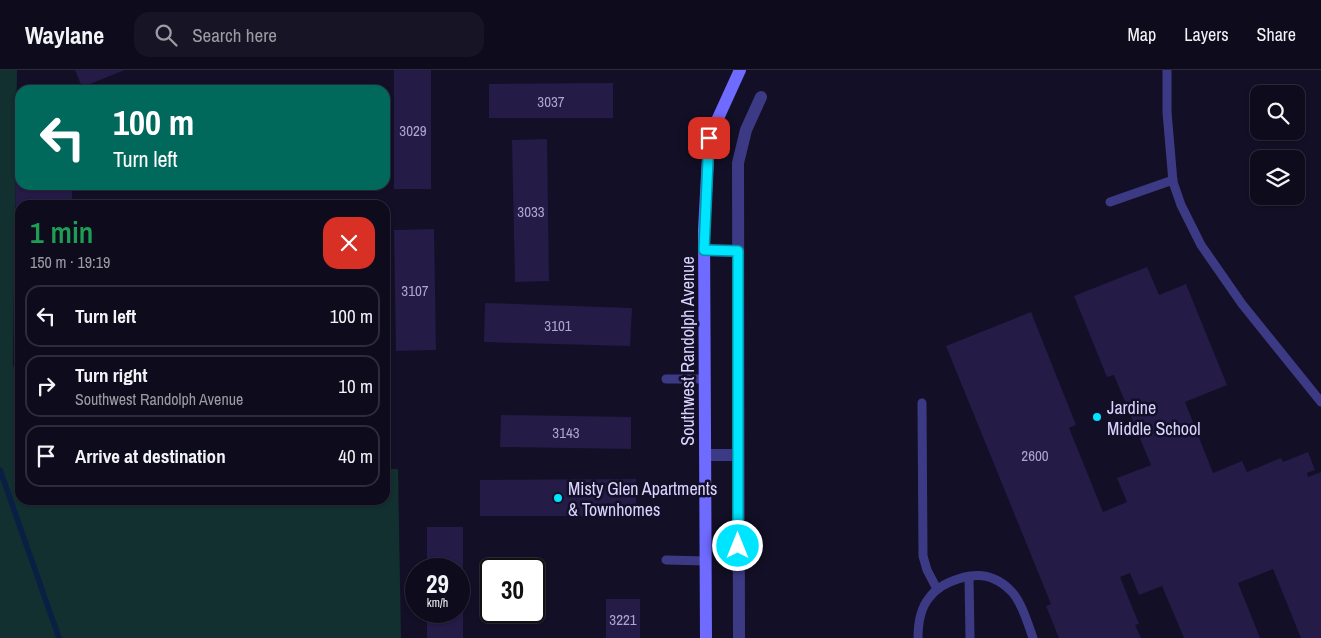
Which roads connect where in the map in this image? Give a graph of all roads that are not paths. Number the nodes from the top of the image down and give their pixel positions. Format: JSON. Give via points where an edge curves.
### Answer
{"nodes":[{"id":1,"x":740,"y":70,"type":"edge"},
{"id":2,"x":1167,"y":70,"type":"edge"},
{"id":3,"x":761,"y":97,"type":"dead end"},
{"id":4,"x":1173,"y":180,"type":"junction"},
{"id":5,"x":1110,"y":202,"type":"dead end"},
{"id":6,"x":704,"y":250,"type":"junction"},
{"id":7,"x":738,"y":251,"type":"junction"},
{"id":8,"x":666,"y":379,"type":"dead end"},
{"id":9,"x":704,"y":379,"type":"junction"},
{"id":10,"x":1321,"y":402,"type":"edge"},
{"id":11,"x":922,"y":403,"type":"dead end"},
{"id":12,"x":738,"y":455,"type":"junction"},
{"id":13,"x":705,"y":456,"type":"junction"},
{"id":14,"x":666,"y":560,"type":"dead end"},
{"id":15,"x":706,"y":561,"type":"junction"},
{"id":16,"x":969,"y":577,"type":"junction"},
{"id":17,"x":938,"y":589,"type":"junction"},
{"id":18,"x":706,"y":638,"type":"edge"},
{"id":19,"x":739,"y":638,"type":"edge"},
{"id":20,"x":918,"y":638,"type":"edge"},
{"id":21,"x":970,"y":638,"type":"edge"},
{"id":22,"x":1033,"y":638,"type":"edge"}],
"edges":[{"from":1,"to":6,"type":"street","name":"Southwest Randolph Avenue","via":[[709,138]]},
{"from":2,"to":4,"type":"lane"},
{"from":3,"to":7,"type":"street","via":[[746,130],[738,163]]},
{"from":4,"to":5,"type":"lane"},
{"from":4,"to":10,"type":"lane","via":[[1201,245],[1242,304]]},
{"from":6,"to":7,"type":"street"},
{"from":6,"to":9,"type":"street","name":"Southwest Randolph Avenue"},
{"from":7,"to":12,"type":"street"},
{"from":8,"to":9,"type":"lane"},
{"from":9,"to":13,"type":"street","name":"Southwest Randolph Avenue"},
{"from":11,"to":17,"type":"lane","via":[[923,556]]},
{"from":12,"to":13,"type":"street"},
{"from":12,"to":19,"type":"street"},
{"from":13,"to":15,"type":"street","name":"Southwest Randolph Avenue"},
{"from":14,"to":15,"type":"lane"},
{"from":15,"to":18,"type":"street","name":"Southwest Randolph Avenue"},
{"from":16,"to":17,"type":"lane","via":[[956,579]]},
{"from":16,"to":21,"type":"lane"},
{"from":16,"to":22,"type":"lane","via":[[994,578],[1011,591]]},
{"from":17,"to":20,"type":"lane","via":[[921,613]]}]}
